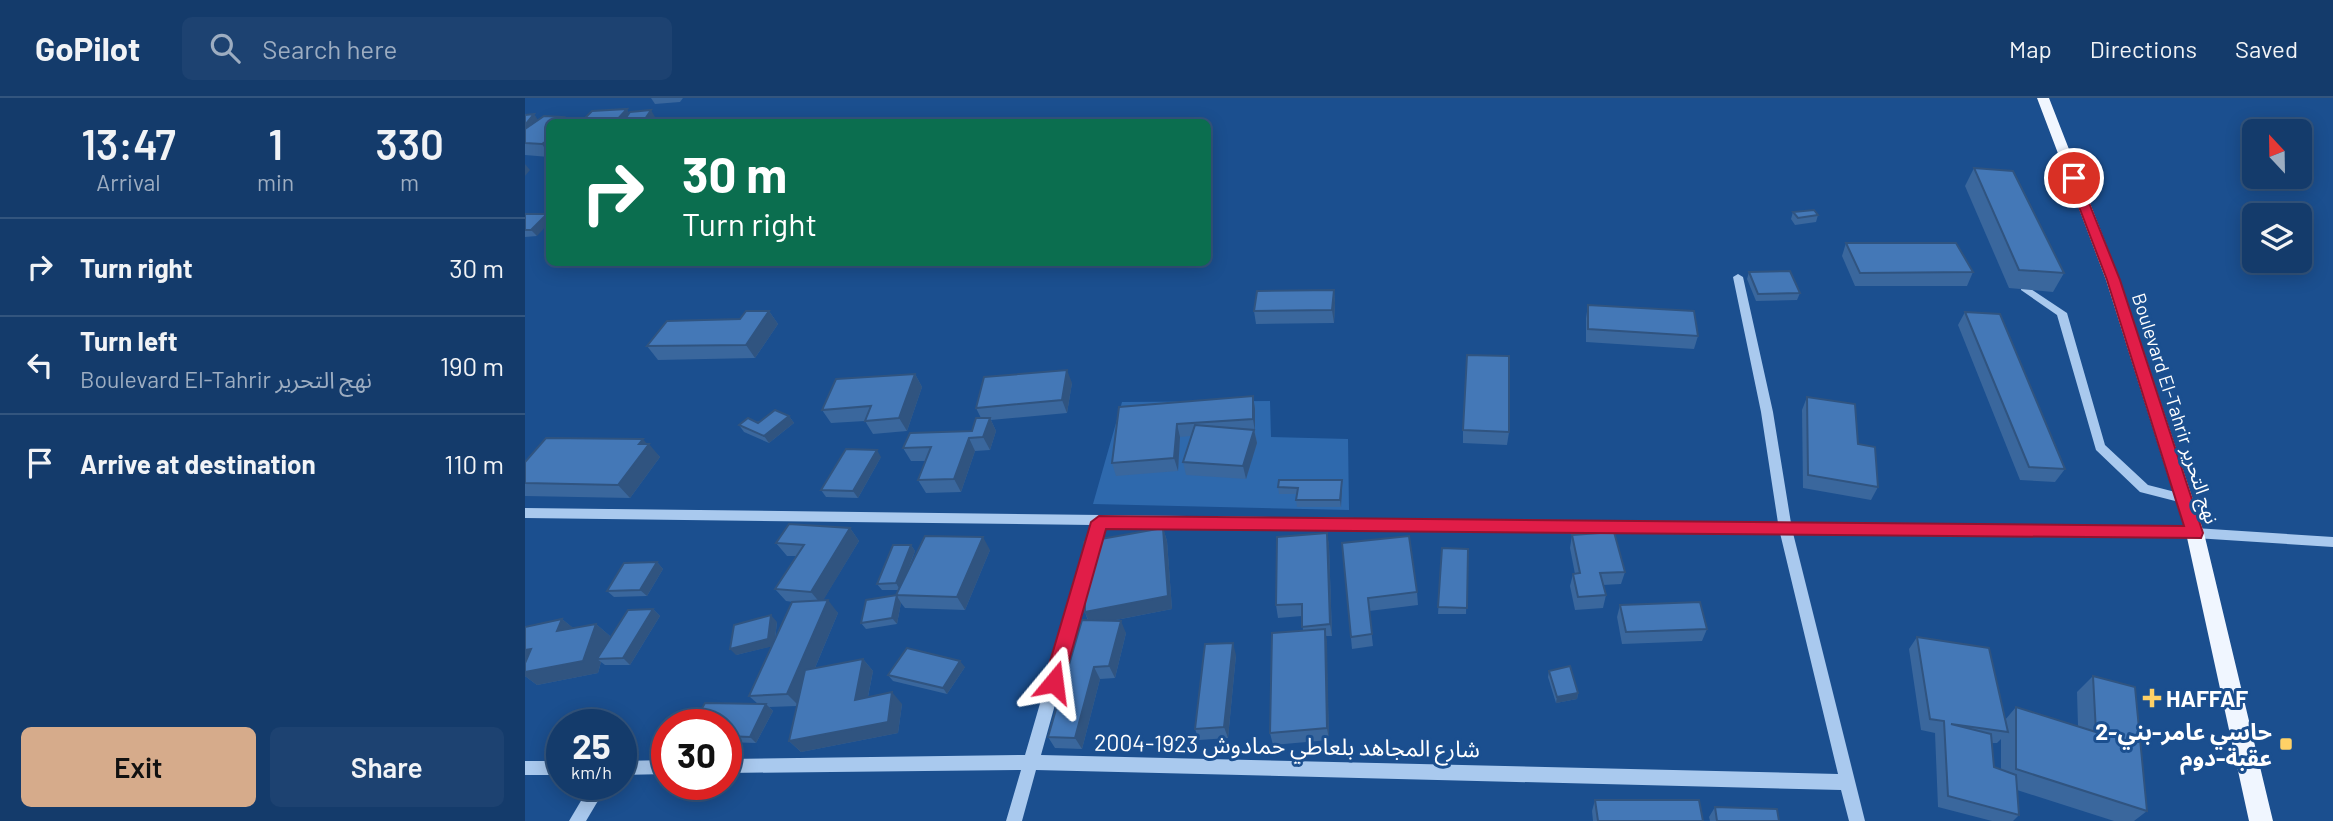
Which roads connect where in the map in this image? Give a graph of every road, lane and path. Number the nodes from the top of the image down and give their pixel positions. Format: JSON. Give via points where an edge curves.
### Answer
{"nodes":[{"id":1,"x":2042,"y":99,"type":"edge"},
{"id":2,"x":1738,"y":277,"type":"dead end"},
{"id":3,"x":2025,"y":288,"type":"edge"},
{"id":4,"x":2183,"y":498,"type":"junction"},
{"id":5,"x":525,"y":513,"type":"edge"},
{"id":6,"x":1099,"y":522,"type":"junction"},
{"id":7,"x":1784,"y":527,"type":"junction"},
{"id":8,"x":2195,"y":533,"type":"junction"},
{"id":9,"x":2333,"y":542,"type":"edge"},
{"id":10,"x":1031,"y":762,"type":"junction"},
{"id":11,"x":742,"y":766,"type":"edge"},
{"id":12,"x":525,"y":768,"type":"edge"},
{"id":13,"x":546,"y":768,"type":"edge"},
{"id":14,"x":1846,"y":782,"type":"junction"},
{"id":15,"x":590,"y":800,"type":"edge"},
{"id":16,"x":577,"y":821,"type":"edge"},
{"id":17,"x":1014,"y":821,"type":"edge"},
{"id":18,"x":1857,"y":821,"type":"edge"},
{"id":19,"x":2261,"y":821,"type":"edge"}],
"edges":[{"from":1,"to":4,"type":"main road","name":"Boulevard El-Tahrir نهج التحرير","via":[[2113,280]]},
{"from":2,"to":7,"type":"street","via":[[1767,412]]},
{"from":3,"to":4,"type":"street","via":[[2062,313],[2100,447],[2144,489]]},
{"from":4,"to":8,"type":"main road","name":"Boulevard El-Tahrir نهج التحرير"},
{"from":5,"to":6,"type":"street"},
{"from":6,"to":7,"type":"street"},
{"from":6,"to":10,"type":"street"},
{"from":7,"to":8,"type":"street"},
{"from":7,"to":14,"type":"street"},
{"from":8,"to":9,"type":"street"},
{"from":8,"to":19,"type":"main road","name":"Boulevard El-Tahrir نهج التحرير"},
{"from":10,"to":11,"type":"street","name":"شارع المجاهد بلعاطي حمادوش 1923-2004"},
{"from":10,"to":14,"type":"street","name":"شارع المجاهد بلعاطي حمادوش 1923-2004"},
{"from":10,"to":17,"type":"street"},
{"from":12,"to":13,"type":"street"},
{"from":14,"to":18,"type":"street"},
{"from":15,"to":16,"type":"street"}]}
